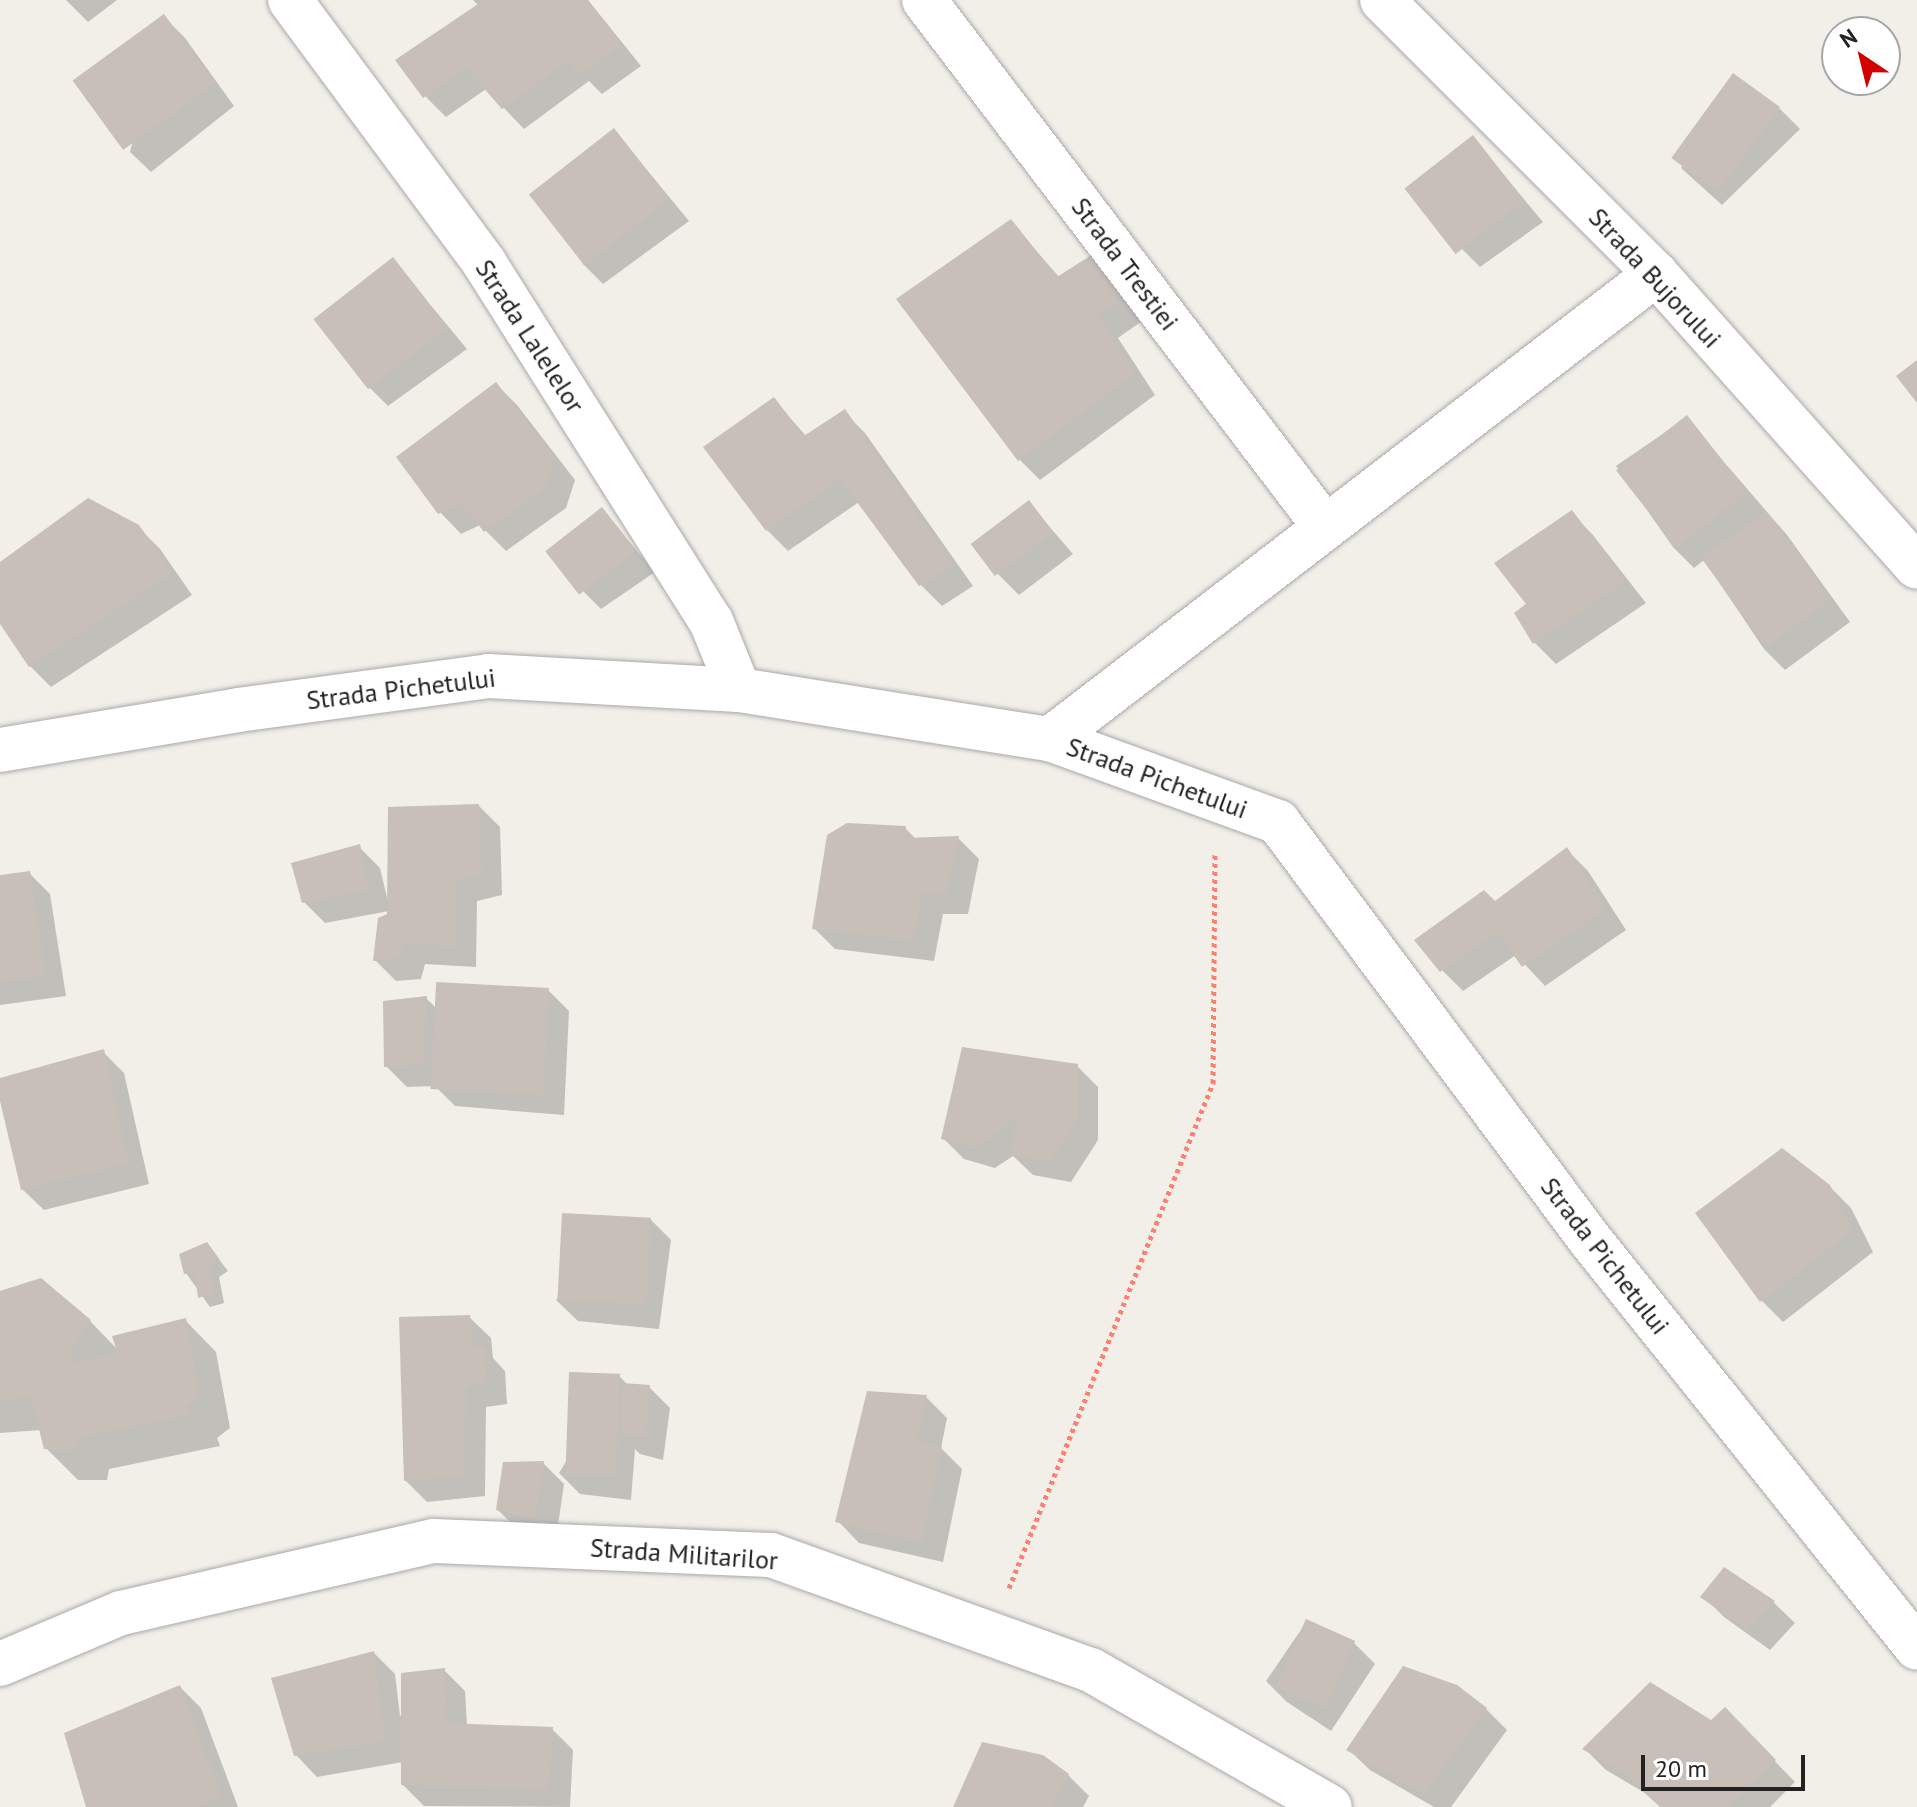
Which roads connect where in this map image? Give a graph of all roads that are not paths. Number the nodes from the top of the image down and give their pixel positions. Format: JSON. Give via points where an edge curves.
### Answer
{"nodes":[{"id":1,"x":290,"y":0,"type":"edge"},
{"id":2,"x":924,"y":0,"type":"edge"},
{"id":3,"x":1382,"y":0,"type":"edge"},
{"id":4,"x":1656,"y":274,"type":"junction"},
{"id":5,"x":1325,"y":527,"type":"junction"},
{"id":6,"x":1917,"y":567,"type":"edge"},
{"id":7,"x":739,"y":690,"type":"junction"},
{"id":8,"x":1050,"y":739,"type":"junction"},
{"id":9,"x":0,"y":750,"type":"edge"},
{"id":10,"x":1917,"y":1648,"type":"edge"},
{"id":11,"x":0,"y":1664,"type":"edge"},
{"id":12,"x":1330,"y":1807,"type":"edge"}],
"edges":[{"from":1,"to":7,"type":"street","name":"Strada Lalelelor","via":[[485,264],[711,621]]},
{"from":2,"to":5,"type":"street","name":"Strada Trestiei"},
{"from":3,"to":4,"type":"street","name":"Strada Bujorului"},
{"from":4,"to":5,"type":"street"},
{"from":4,"to":6,"type":"street","name":"Strada Bujorului"},
{"from":5,"to":8,"type":"street"},
{"from":7,"to":8,"type":"street","name":"Strada Pichetului"},
{"from":7,"to":9,"type":"street","name":"Strada Pichetului","via":[[488,676]]},
{"from":8,"to":10,"type":"street","name":"Strada Pichetului","via":[[1278,822],[1591,1241]]},
{"from":11,"to":12,"type":"street","name":"Strada Militarilor","via":[[121,1613],[433,1541],[771,1555],[1091,1670]]}]}
